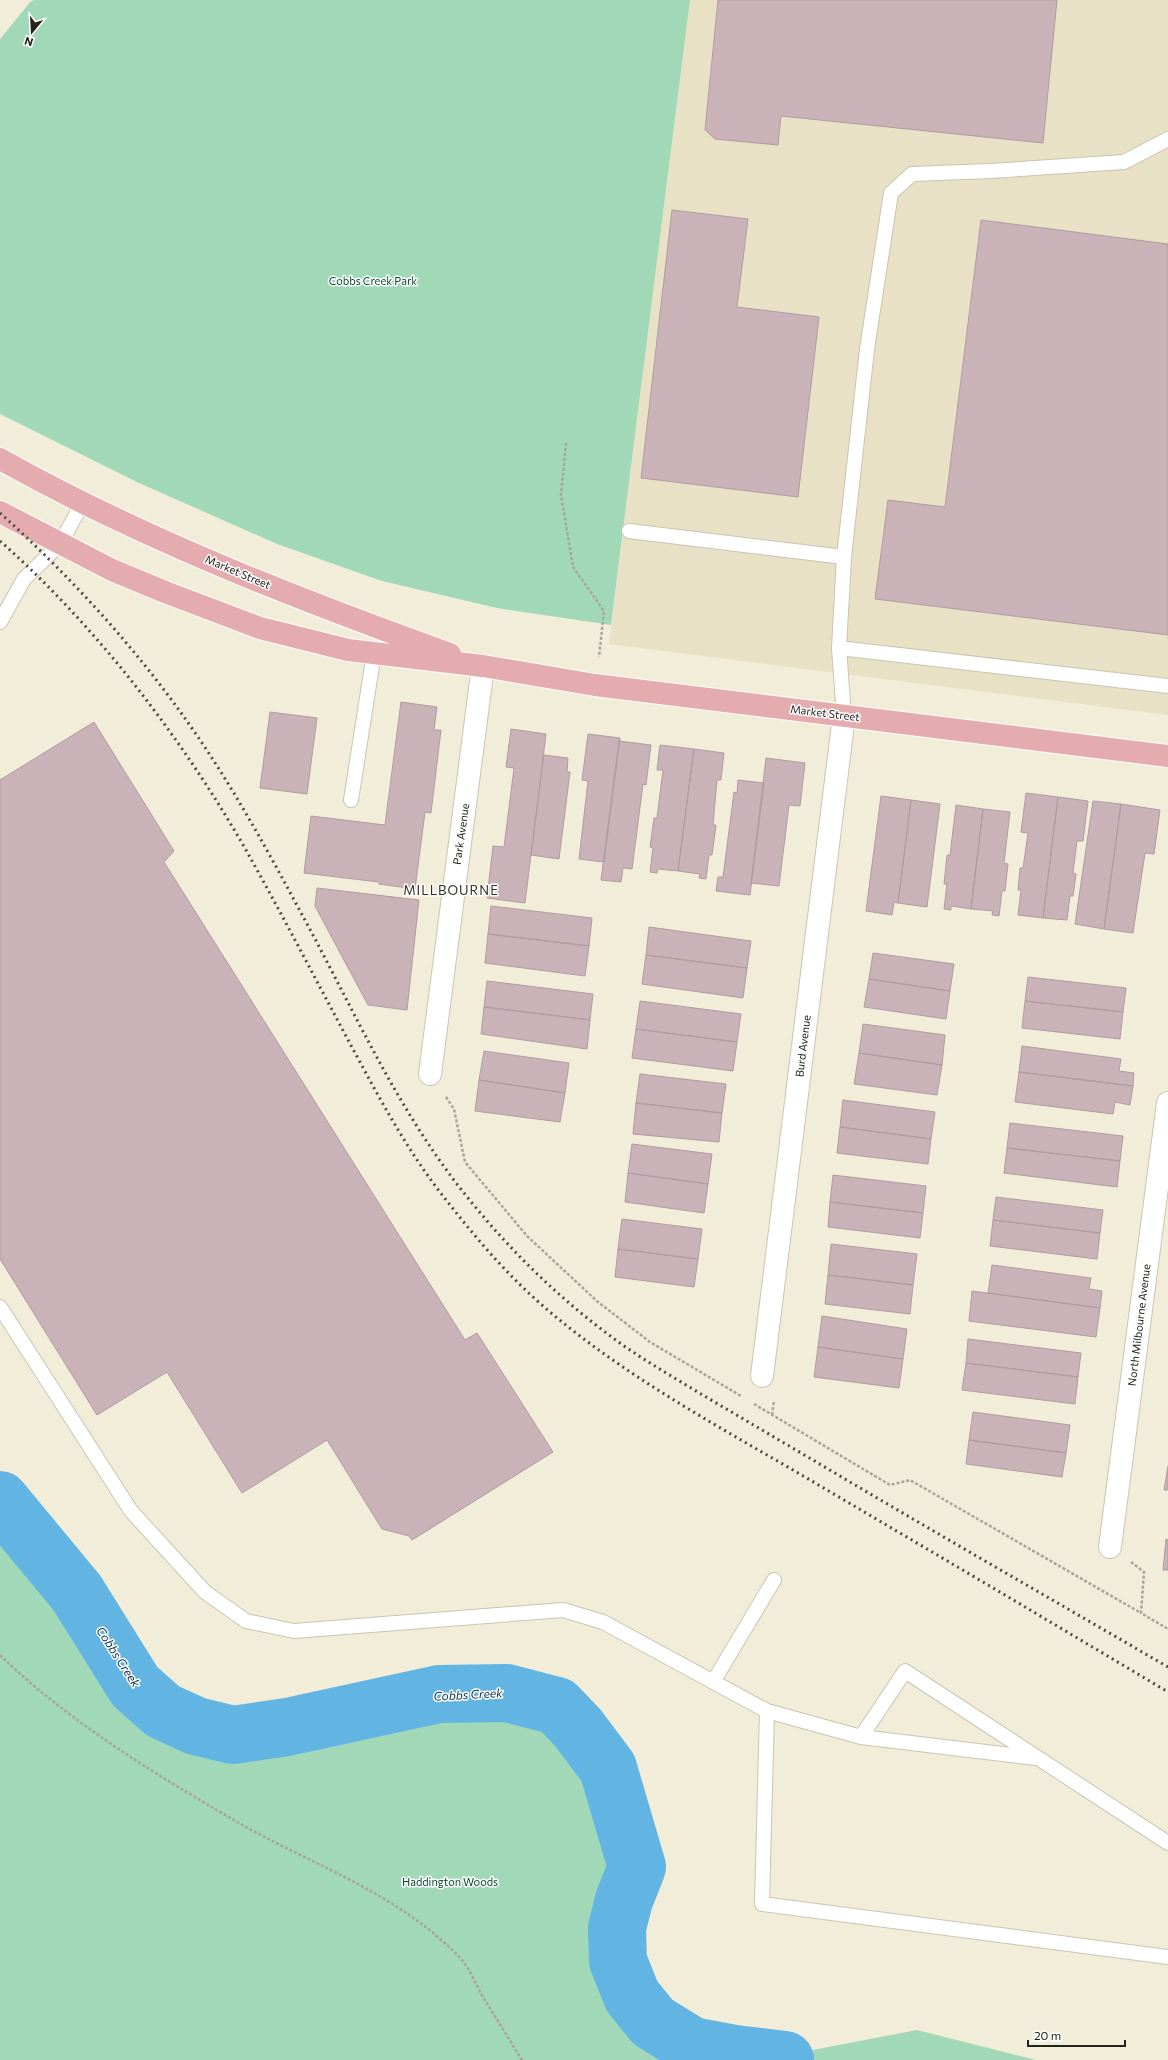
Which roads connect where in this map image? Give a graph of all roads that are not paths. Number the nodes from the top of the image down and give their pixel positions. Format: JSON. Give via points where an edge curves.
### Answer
{"nodes":[{"id":1,"x":1168,"y":139,"type":"edge"},
{"id":2,"x":0,"y":459,"type":"edge"},
{"id":3,"x":83,"y":502,"type":"junction"},
{"id":4,"x":0,"y":512,"type":"edge"},
{"id":5,"x":629,"y":531,"type":"dead end"},
{"id":6,"x":60,"y":544,"type":"junction"},
{"id":7,"x":844,"y":557,"type":"junction"},
{"id":8,"x":0,"y":622,"type":"edge"},
{"id":9,"x":839,"y":648,"type":"junction"},
{"id":10,"x":374,"y":653,"type":"junction"},
{"id":11,"x":483,"y":666,"type":"junction"},
{"id":12,"x":1168,"y":686,"type":"edge"},
{"id":13,"x":844,"y":716,"type":"junction"},
{"id":14,"x":1168,"y":756,"type":"edge"},
{"id":15,"x":351,"y":800,"type":"dead end"},
{"id":16,"x":430,"y":1074,"type":"dead end"},
{"id":17,"x":1168,"y":1103,"type":"edge"},
{"id":18,"x":0,"y":1307,"type":"edge"},
{"id":19,"x":762,"y":1376,"type":"dead end"},
{"id":20,"x":1110,"y":1547,"type":"dead end"},
{"id":21,"x":774,"y":1580,"type":"dead end"},
{"id":22,"x":713,"y":1682,"type":"junction"},
{"id":23,"x":767,"y":1711,"type":"junction"},
{"id":24,"x":861,"y":1737,"type":"junction"},
{"id":25,"x":1038,"y":1758,"type":"junction"},
{"id":26,"x":1168,"y":1843,"type":"edge"},
{"id":27,"x":1168,"y":1957,"type":"edge"}],
"edges":[{"from":1,"to":7,"type":"lane","via":[[1124,162],[912,174],[891,193],[867,349]]},
{"from":2,"to":3,"type":"main road","name":"Market Street"},
{"from":3,"to":6,"type":"lane"},
{"from":3,"to":11,"type":"main road","name":"Market Street","via":[[323,608]]},
{"from":4,"to":6,"type":"main road","name":"Market Street"},
{"from":5,"to":7,"type":"lane"},
{"from":6,"to":8,"type":"lane","via":[[24,579]]},
{"from":6,"to":10,"type":"main road","name":"Market Street","via":[[112,570],[260,628],[348,650]]},
{"from":7,"to":9,"type":"lane"},
{"from":9,"to":12,"type":"lane"},
{"from":9,"to":13,"type":"lane"},
{"from":10,"to":11,"type":"main road","name":"Market Street"},
{"from":10,"to":15,"type":"lane"},
{"from":11,"to":13,"type":"main road","name":"Market Street","via":[[595,685]]},
{"from":11,"to":16,"type":"street","name":"Park Avenue"},
{"from":13,"to":14,"type":"main road","name":"Market Street"},
{"from":13,"to":19,"type":"street","name":"Burd Avenue"},
{"from":17,"to":20,"type":"street","name":"North Milbourne Avenue"},
{"from":18,"to":22,"type":"lane","via":[[131,1511],[205,1592],[246,1621],[294,1631],[563,1610],[603,1622]]},
{"from":21,"to":22,"type":"lane"},
{"from":22,"to":23,"type":"lane"},
{"from":23,"to":24,"type":"lane"},
{"from":23,"to":27,"type":"lane","via":[[762,1904]]},
{"from":24,"to":25,"type":"lane"},
{"from":24,"to":25,"type":"lane","via":[[905,1671]]},
{"from":25,"to":26,"type":"lane"}]}
